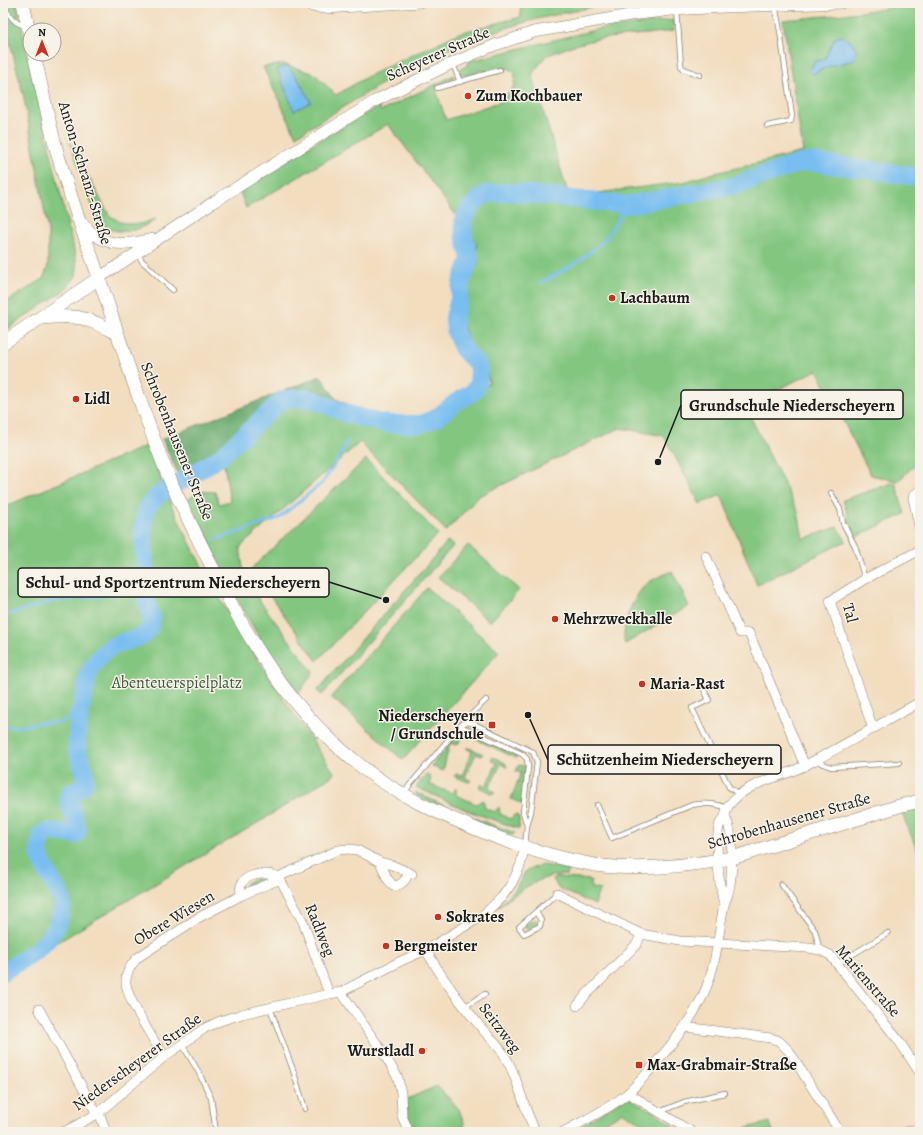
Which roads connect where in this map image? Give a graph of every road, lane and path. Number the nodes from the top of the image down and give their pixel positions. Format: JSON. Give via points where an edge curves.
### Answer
{"nodes":[{"id":1,"x":23,"y":3,"type":"edge"},
{"id":2,"x":309,"y":3,"type":"edge"},
{"id":3,"x":420,"y":3,"type":"edge"},
{"id":4,"x":841,"y":3,"type":"edge"},
{"id":5,"x":792,"y":4,"type":"edge"},
{"id":6,"x":3,"y":5,"type":"edge"},
{"id":7,"x":326,"y":6,"type":"edge"},
{"id":8,"x":775,"y":6,"type":"junction"},
{"id":9,"x":676,"y":10,"type":"junction"},
{"id":10,"x":27,"y":22,"type":"edge"},
{"id":11,"x":22,"y":26,"type":"edge"},
{"id":12,"x":36,"y":62,"type":"edge"},
{"id":13,"x":452,"y":62,"type":"junction"},
{"id":14,"x":500,"y":70,"type":"dead end"},
{"id":15,"x":700,"y":75,"type":"dead end"},
{"id":16,"x":460,"y":82,"type":"junction"},
{"id":17,"x":437,"y":88,"type":"dead end"},
{"id":18,"x":767,"y":126,"type":"dead end"},
{"id":19,"x":78,"y":217,"type":"junction"},
{"id":20,"x":160,"y":238,"type":"junction"},
{"id":21,"x":137,"y":253,"type":"junction"},
{"id":22,"x":99,"y":278,"type":"junction"},
{"id":23,"x":173,"y":290,"type":"dead end"},
{"id":24,"x":40,"y":318,"type":"junction"},
{"id":25,"x":118,"y":334,"type":"junction"},
{"id":26,"x":3,"y":343,"type":"edge"},
{"id":27,"x":920,"y":490,"type":"edge"},
{"id":28,"x":831,"y":494,"type":"dead end"},
{"id":29,"x":920,"y":531,"type":"edge"},
{"id":30,"x":920,"y":550,"type":"edge"},
{"id":31,"x":706,"y":556,"type":"dead end"},
{"id":32,"x":865,"y":579,"type":"junction"},
{"id":33,"x":700,"y":681,"type":"dead end"},
{"id":34,"x":486,"y":700,"type":"dead end"},
{"id":35,"x":920,"y":702,"type":"edge"},
{"id":36,"x":460,"y":726,"type":"junction"},
{"id":37,"x":873,"y":729,"type":"junction"},
{"id":38,"x":818,"y":758,"type":"junction"},
{"id":39,"x":899,"y":763,"type":"dead end"},
{"id":40,"x":805,"y":766,"type":"junction"},
{"id":41,"x":404,"y":794,"type":"junction"},
{"id":42,"x":740,"y":795,"type":"junction"},
{"id":43,"x":920,"y":801,"type":"edge"},
{"id":44,"x":597,"y":805,"type":"dead end"},
{"id":45,"x":726,"y":812,"type":"junction"},
{"id":46,"x":527,"y":826,"type":"junction"},
{"id":47,"x":525,"y":847,"type":"junction"},
{"id":48,"x":732,"y":858,"type":"junction"},
{"id":49,"x":718,"y":861,"type":"junction"},
{"id":50,"x":380,"y":862,"type":"junction"},
{"id":51,"x":279,"y":878,"type":"junction"},
{"id":52,"x":781,"y":884,"type":"dead end"},
{"id":53,"x":557,"y":893,"type":"joint"},
{"id":54,"x":242,"y":895,"type":"junction"},
{"id":55,"x":724,"y":904,"type":"junction"},
{"id":56,"x":536,"y":912,"type":"junction"},
{"id":57,"x":641,"y":934,"type":"junction"},
{"id":58,"x":888,"y":934,"type":"dead end"},
{"id":59,"x":718,"y":944,"type":"junction"},
{"id":60,"x":426,"y":950,"type":"junction"},
{"id":61,"x":820,"y":950,"type":"junction"},
{"id":62,"x":837,"y":964,"type":"junction"},
{"id":63,"x":341,"y":992,"type":"junction"},
{"id":64,"x":329,"y":994,"type":"junction"},
{"id":65,"x":485,"y":994,"type":"dead end"},
{"id":66,"x":577,"y":1006,"type":"dead end"},
{"id":67,"x":464,"y":1007,"type":"junction"},
{"id":68,"x":270,"y":1008,"type":"junction"},
{"id":69,"x":39,"y":1009,"type":"dead end"},
{"id":70,"x":685,"y":1027,"type":"junction"},
{"id":71,"x":182,"y":1044,"type":"junction"},
{"id":72,"x":164,"y":1057,"type":"junction"},
{"id":73,"x":920,"y":1073,"type":"edge"},
{"id":74,"x":628,"y":1093,"type":"junction"},
{"id":75,"x":725,"y":1093,"type":"dead end"},
{"id":76,"x":305,"y":1109,"type":"dead end"},
{"id":77,"x":659,"y":1112,"type":"junction"},
{"id":78,"x":98,"y":1113,"type":"junction"},
{"id":79,"x":920,"y":1128,"type":"edge"},
{"id":80,"x":64,"y":1132,"type":"edge"},
{"id":81,"x":106,"y":1132,"type":"edge"},
{"id":82,"x":216,"y":1132,"type":"edge"},
{"id":83,"x":410,"y":1132,"type":"edge"},
{"id":84,"x":536,"y":1132,"type":"edge"},
{"id":85,"x":563,"y":1132,"type":"edge"},
{"id":86,"x":692,"y":1132,"type":"edge"},
{"id":87,"x":840,"y":1132,"type":"edge"},
{"id":88,"x":905,"y":1132,"type":"edge"}],
"edges":[{"from":1,"to":10,"type":"main road"},
{"from":2,"to":7,"type":"street","via":[[312,7]]},
{"from":3,"to":7,"type":"street"},
{"from":4,"to":5,"type":"street","name":"Scheyerer Straße"},
{"from":5,"to":8,"type":"street","name":"Scheyerer Straße"},
{"from":6,"to":11,"type":"lane","via":[[12,18]]},
{"from":8,"to":9,"type":"street","name":"Scheyerer Straße","via":[[724,6]]},
{"from":8,"to":18,"type":"lane","via":[[792,116],[791,121]]},
{"from":9,"to":13,"type":"street","name":"Scheyerer Straße","via":[[623,16],[534,32]]},
{"from":9,"to":15,"type":"lane","via":[[681,66]]},
{"from":12,"to":19,"type":"main road","name":"Anton-Schranz-Straße","via":[[58,155]]},
{"from":13,"to":16,"type":"lane"},
{"from":13,"to":20,"type":"street","name":"Scheyerer Straße","via":[[344,119]]},
{"from":14,"to":16,"type":"lane"},
{"from":16,"to":17,"type":"lane"},
{"from":19,"to":20,"type":"street","via":[[92,234],[107,241],[124,244]]},
{"from":19,"to":22,"type":"main road","name":"Anton-Schranz-Straße"},
{"from":20,"to":21,"type":"street","name":"Scheyerer Straße"},
{"from":21,"to":22,"type":"street","name":"Scheyerer Straße"},
{"from":21,"to":23,"type":"lane"},
{"from":22,"to":24,"type":"main road"},
{"from":22,"to":25,"type":"main road","name":"Schrobenhausener Straße"},
{"from":24,"to":25,"type":"main road","via":[[80,318]]},
{"from":24,"to":26,"type":"main road"},
{"from":25,"to":41,"type":"main road","name":"Schrobenhausener Straße","via":[[170,480],[248,636],[287,693],[313,723],[367,771]]},
{"from":27,"to":29,"type":"street","via":[[913,498]]},
{"from":28,"to":32,"type":"lane","via":[[855,546]]},
{"from":30,"to":32,"type":"street","name":"Tal"},
{"from":31,"to":40,"type":"street","via":[[740,633],[749,633]]},
{"from":32,"to":37,"type":"street","name":"Tal","via":[[830,601]]},
{"from":33,"to":42,"type":"lane","via":[[709,700],[692,708],[729,787]]},
{"from":34,"to":36,"type":"lane"},
{"from":35,"to":37,"type":"street"},
{"from":36,"to":41,"type":"lane"},
{"from":36,"to":46,"type":"lane","via":[[526,756],[528,767],[523,812]]},
{"from":36,"to":46,"type":"lane","via":[[466,722],[472,723],[533,752],[537,762]]},
{"from":37,"to":38,"type":"street"},
{"from":38,"to":39,"type":"lane","via":[[821,763],[831,768]]},
{"from":38,"to":40,"type":"street"},
{"from":40,"to":42,"type":"street","via":[[766,781]]},
{"from":41,"to":47,"type":"main road","name":"Schrobenhausener Straße","via":[[441,815]]},
{"from":42,"to":45,"type":"street","via":[[729,804]]},
{"from":43,"to":48,"type":"main road","name":"Schrobenhausener Straße"},
{"from":44,"to":45,"type":"lane","via":[[612,838],[692,805],[714,804]]},
{"from":45,"to":48,"type":"street"},
{"from":45,"to":49,"type":"street","via":[[718,832]]},
{"from":46,"to":47,"type":"lane"},
{"from":47,"to":49,"type":"main road","name":"Schrobenhausener Straße","via":[[596,865],[679,865]]},
{"from":47,"to":60,"type":"street","name":"Niederscheyerer Straße","via":[[516,874],[496,903],[482,916]]},
{"from":48,"to":49,"type":"main road","name":"Schrobenhausener Straße"},
{"from":48,"to":55,"type":"street","via":[[731,880]]},
{"from":49,"to":55,"type":"street"},
{"from":50,"to":50,"type":"street","name":"Obere Wiesen","via":[[392,865],[410,873],[404,882],[393,886]]},
{"from":50,"to":51,"type":"street","name":"Obere Wiesen","via":[[357,850],[338,850]]},
{"from":51,"to":54,"type":"street","name":"Obere Wiesen"},
{"from":51,"to":54,"type":"street","via":[[266,873],[253,875],[241,884]]},
{"from":51,"to":64,"type":"street","name":"Radlweg","via":[[303,922]]},
{"from":52,"to":61,"type":"lane","name":"Marienstraße","via":[[815,931]]},
{"from":53,"to":56,"type":"lane"},
{"from":53,"to":57,"type":"street","name":"Marienstraße"},
{"from":54,"to":72,"type":"street","name":"Obere Wiesen","via":[[198,918],[137,958],[130,966],[126,975],[129,995]]},
{"from":55,"to":59,"type":"street"},
{"from":56,"to":56,"type":"lane","via":[[519,927],[524,934],[540,926],[541,920]]},
{"from":57,"to":59,"type":"street","name":"Marienstraße"},
{"from":57,"to":66,"type":"street","via":[[633,948]]},
{"from":58,"to":62,"type":"lane"},
{"from":59,"to":61,"type":"street","name":"Marienstraße"},
{"from":59,"to":70,"type":"street","via":[[710,978]]},
{"from":60,"to":63,"type":"street","name":"Niederscheyerer Straße"},
{"from":60,"to":67,"type":"street","name":"Seitzweg","via":[[443,980]]},
{"from":61,"to":62,"type":"street","name":"Marienstraße","via":[[830,955]]},
{"from":62,"to":73,"type":"street","name":"Marienstraße","via":[[899,1042]]},
{"from":63,"to":64,"type":"street","name":"Niederscheyerer Straße"},
{"from":63,"to":83,"type":"street","via":[[398,1078],[402,1116]]},
{"from":64,"to":68,"type":"street","name":"Niederscheyerer Straße"},
{"from":65,"to":67,"type":"lane"},
{"from":67,"to":84,"type":"street","name":"Seitzweg","via":[[508,1063]]},
{"from":68,"to":71,"type":"street","name":"Niederscheyerer Straße","via":[[220,1021]]},
{"from":68,"to":76,"type":"lane"},
{"from":69,"to":78,"type":"street"},
{"from":70,"to":74,"type":"street"},
{"from":70,"to":87,"type":"street","via":[[779,1041],[789,1051]]},
{"from":71,"to":72,"type":"street","name":"Niederscheyerer Straße"},
{"from":71,"to":82,"type":"lane","via":[[211,1098]]},
{"from":72,"to":78,"type":"street","name":"Niederscheyerer Straße"},
{"from":74,"to":77,"type":"street"},
{"from":74,"to":85,"type":"street"},
{"from":75,"to":77,"type":"lane","via":[[684,1102]]},
{"from":77,"to":86,"type":"street"},
{"from":78,"to":80,"type":"street","name":"Niederscheyerer Straße"},
{"from":78,"to":81,"type":"street"},
{"from":79,"to":88,"type":"street"}]}
